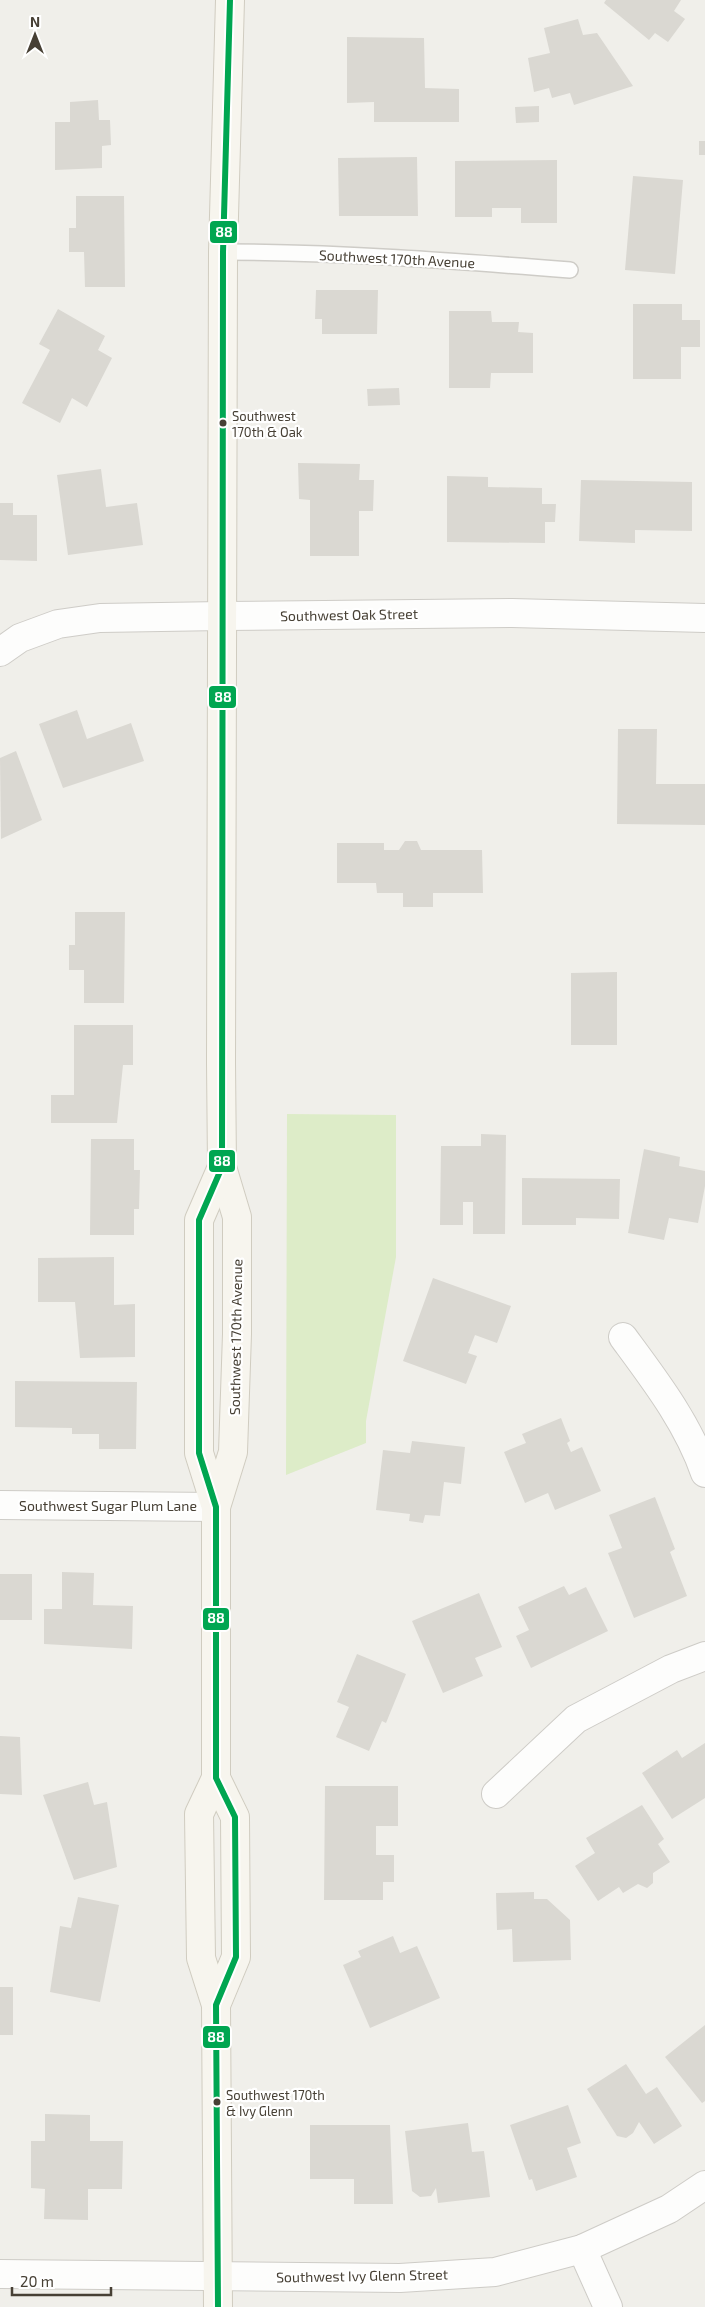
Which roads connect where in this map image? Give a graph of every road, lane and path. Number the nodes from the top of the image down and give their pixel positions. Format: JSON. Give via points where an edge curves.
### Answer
{"nodes":[{"id":1,"x":230,"y":0,"type":"edge"},
{"id":2,"x":223,"y":252,"type":"junction"},
{"id":3,"x":570,"y":270,"type":"dead end"},
{"id":4,"x":222,"y":616,"type":"junction"},
{"id":5,"x":705,"y":618,"type":"edge"},
{"id":6,"x":0,"y":652,"type":"edge"},
{"id":7,"x":222,"y":1167,"type":"junction"},
{"id":8,"x":623,"y":1337,"type":"dead end"},
{"id":9,"x":705,"y":1473,"type":"edge"},
{"id":10,"x":0,"y":1506,"type":"edge"},
{"id":11,"x":216,"y":1507,"type":"junction"},
{"id":12,"x":705,"y":1656,"type":"edge"},
{"id":13,"x":216,"y":1778,"type":"junction"},
{"id":14,"x":496,"y":1794,"type":"dead end"},
{"id":15,"x":216,"y":2004,"type":"junction"},
{"id":16,"x":705,"y":2185,"type":"edge"},
{"id":17,"x":582,"y":2249,"type":"junction"},
{"id":18,"x":0,"y":2274,"type":"edge"},
{"id":19,"x":218,"y":2277,"type":"junction"},
{"id":20,"x":218,"y":2307,"type":"edge"},
{"id":21,"x":608,"y":2307,"type":"edge"}],
"edges":[{"from":1,"to":2,"type":"main road","name":"Southwest 170th Avenue"},
{"from":2,"to":3,"type":"lane","name":"Southwest 170th Avenue","via":[[437,260]]},
{"from":2,"to":4,"type":"main road","name":"Southwest 170th Avenue"},
{"from":4,"to":5,"type":"street","name":"Southwest Oak Street","via":[[512,613]]},
{"from":4,"to":6,"type":"street","name":"Southwest Oak Street","via":[[100,618],[58,624],[20,638]]},
{"from":4,"to":7,"type":"main road","name":"Southwest 170th Avenue"},
{"from":7,"to":11,"type":"main road","name":"Southwest 170th Avenue","via":[[237,1217],[237,1334],[233,1452]]},
{"from":7,"to":11,"type":"main road","name":"Southwest 170th Avenue","via":[[199,1220],[199,1453]]},
{"from":8,"to":9,"type":"street","via":[[665,1395]]},
{"from":10,"to":11,"type":"street","name":"Southwest Sugar Plum Lane"},
{"from":11,"to":13,"type":"main road","name":"Southwest 170th Avenue"},
{"from":12,"to":14,"type":"street","via":[[671,1669],[576,1719]]},
{"from":13,"to":15,"type":"main road","name":"Southwest 170th Avenue","via":[[199,1814],[201,1958]]},
{"from":13,"to":15,"type":"main road","name":"Southwest 170th Avenue","via":[[235,1817],[236,1957]]},
{"from":15,"to":19,"type":"main road","name":"Southwest 170th Avenue"},
{"from":16,"to":17,"type":"street","name":"Southwest Ivy Glenn Street","via":[[669,2209]]},
{"from":17,"to":19,"type":"street","name":"Southwest Ivy Glenn Street","via":[[496,2272],[400,2278]]},
{"from":17,"to":21,"type":"street"},
{"from":18,"to":19,"type":"street","name":"Southwest Ivy Glenn Street"},
{"from":19,"to":20,"type":"main road","name":"Southwest 170th Avenue"}]}
